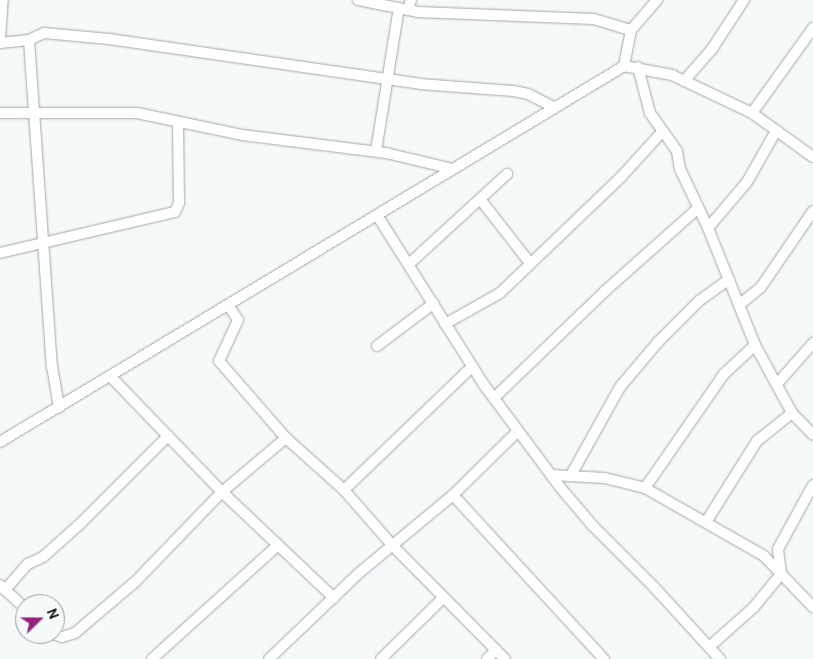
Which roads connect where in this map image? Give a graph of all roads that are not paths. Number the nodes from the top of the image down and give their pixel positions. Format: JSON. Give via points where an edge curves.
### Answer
{"nodes":[{"id":1,"x":4,"y":0,"type":"edge"},
{"id":2,"x":358,"y":0,"type":"edge"},
{"id":3,"x":411,"y":0,"type":"edge"},
{"id":4,"x":657,"y":0,"type":"edge"},
{"id":5,"x":744,"y":0,"type":"edge"},
{"id":6,"x":403,"y":9,"type":"junction"},
{"id":7,"x":813,"y":28,"type":"edge"},
{"id":8,"x":631,"y":30,"type":"junction"},
{"id":9,"x":0,"y":39,"type":"edge"},
{"id":10,"x":30,"y":40,"type":"junction"},
{"id":11,"x":0,"y":44,"type":"edge"},
{"id":12,"x":624,"y":66,"type":"junction"},
{"id":13,"x":638,"y":67,"type":"junction"},
{"id":14,"x":389,"y":80,"type":"junction"},
{"id":15,"x":684,"y":81,"type":"junction"},
{"id":16,"x":555,"y":108,"type":"junction"},
{"id":17,"x":0,"y":113,"type":"edge"},
{"id":18,"x":36,"y":113,"type":"junction"},
{"id":19,"x":752,"y":113,"type":"junction"},
{"id":20,"x":178,"y":123,"type":"junction"},
{"id":21,"x":776,"y":131,"type":"junction"},
{"id":22,"x":661,"y":133,"type":"junction"},
{"id":23,"x":376,"y":151,"type":"junction"},
{"id":24,"x":812,"y":154,"type":"edge"},
{"id":25,"x":453,"y":169,"type":"junction"},
{"id":26,"x":507,"y":174,"type":"dead end"},
{"id":27,"x":480,"y":199,"type":"junction"},
{"id":28,"x":697,"y":209,"type":"junction"},
{"id":29,"x":813,"y":211,"type":"edge"},
{"id":30,"x":377,"y":214,"type":"junction"},
{"id":31,"x":708,"y":228,"type":"junction"},
{"id":32,"x":43,"y":244,"type":"junction"},
{"id":33,"x":0,"y":253,"type":"edge"},
{"id":34,"x":410,"y":263,"type":"junction"},
{"id":35,"x":530,"y":263,"type":"junction"},
{"id":36,"x":730,"y":279,"type":"junction"},
{"id":37,"x":434,"y":303,"type":"junction"},
{"id":38,"x":228,"y":305,"type":"junction"},
{"id":39,"x":739,"y":305,"type":"junction"},
{"id":40,"x":445,"y":324,"type":"junction"},
{"id":41,"x":813,"y":343,"type":"edge"},
{"id":42,"x":755,"y":345,"type":"junction"},
{"id":43,"x":377,"y":346,"type":"dead end"},
{"id":44,"x":472,"y":367,"type":"junction"},
{"id":45,"x":110,"y":376,"type":"junction"},
{"id":46,"x":777,"y":384,"type":"junction"},
{"id":47,"x":494,"y":398,"type":"junction"},
{"id":48,"x":59,"y":407,"type":"junction"},
{"id":49,"x":792,"y":413,"type":"junction"},
{"id":50,"x":518,"y":431,"type":"junction"},
{"id":51,"x":813,"y":435,"type":"edge"},
{"id":52,"x":168,"y":436,"type":"junction"},
{"id":53,"x":286,"y":438,"type":"junction"},
{"id":54,"x":0,"y":442,"type":"edge"},
{"id":55,"x":552,"y":475,"type":"junction"},
{"id":56,"x":571,"y":475,"type":"junction"},
{"id":57,"x":813,"y":485,"type":"edge"},
{"id":58,"x":645,"y":488,"type":"junction"},
{"id":59,"x":344,"y":490,"type":"junction"},
{"id":60,"x":222,"y":492,"type":"junction"},
{"id":61,"x":452,"y":495,"type":"junction"},
{"id":62,"x":706,"y":522,"type":"junction"},
{"id":63,"x":278,"y":545,"type":"junction"},
{"id":64,"x":393,"y":546,"type":"junction"},
{"id":65,"x":781,"y":574,"type":"junction"},
{"id":66,"x":3,"y":587,"type":"edge"},
{"id":67,"x":15,"y":598,"type":"edge"},
{"id":68,"x":334,"y":598,"type":"junction"},
{"id":69,"x":443,"y":598,"type":"junction"},
{"id":70,"x":813,"y":607,"type":"edge"},
{"id":71,"x":65,"y":636,"type":"edge"},
{"id":72,"x":710,"y":647,"type":"junction"},
{"id":73,"x":496,"y":650,"type":"junction"},
{"id":74,"x":152,"y":659,"type":"edge"},
{"id":75,"x":269,"y":659,"type":"edge"},
{"id":76,"x":381,"y":659,"type":"edge"},
{"id":77,"x":486,"y":659,"type":"edge"},
{"id":78,"x":504,"y":659,"type":"edge"},
{"id":79,"x":604,"y":659,"type":"edge"},
{"id":80,"x":720,"y":659,"type":"edge"}],
"edges":[{"from":1,"to":9,"type":"street"},
{"from":2,"to":6,"type":"street"},
{"from":3,"to":6,"type":"street"},
{"from":4,"to":8,"type":"street"},
{"from":5,"to":15,"type":"street","via":[[712,49]]},
{"from":6,"to":8,"type":"street","via":[[536,19],[579,18]]},
{"from":6,"to":14,"type":"street"},
{"from":7,"to":19,"type":"street"},
{"from":8,"to":12,"type":"street"},
{"from":10,"to":11,"type":"street"},
{"from":10,"to":14,"type":"street","via":[[44,34],[109,39]]},
{"from":10,"to":18,"type":"street"},
{"from":12,"to":13,"type":"street"},
{"from":12,"to":16,"type":"street"},
{"from":13,"to":15,"type":"street"},
{"from":13,"to":22,"type":"street","via":[[643,97]]},
{"from":14,"to":16,"type":"street","via":[[528,94]]},
{"from":14,"to":23,"type":"street"},
{"from":15,"to":19,"type":"street"},
{"from":16,"to":25,"type":"street"},
{"from":17,"to":18,"type":"street"},
{"from":18,"to":20,"type":"street","via":[[123,112]]},
{"from":18,"to":32,"type":"street"},
{"from":19,"to":21,"type":"street"},
{"from":20,"to":23,"type":"street"},
{"from":20,"to":32,"type":"street","via":[[179,203],[175,212]]},
{"from":21,"to":24,"type":"street"},
{"from":21,"to":31,"type":"street","via":[[747,182]]},
{"from":22,"to":28,"type":"street","via":[[677,151],[680,169]]},
{"from":22,"to":35,"type":"street","via":[[622,176]]},
{"from":23,"to":25,"type":"street"},
{"from":25,"to":30,"type":"street"},
{"from":26,"to":27,"type":"street"},
{"from":27,"to":34,"type":"street"},
{"from":27,"to":35,"type":"street"},
{"from":28,"to":31,"type":"street"},
{"from":28,"to":47,"type":"street","via":[[605,291]]},
{"from":29,"to":39,"type":"street","via":[[761,287]]},
{"from":30,"to":34,"type":"street"},
{"from":30,"to":38,"type":"street"},
{"from":31,"to":36,"type":"street"},
{"from":32,"to":33,"type":"street"},
{"from":32,"to":48,"type":"street","via":[[52,366]]},
{"from":34,"to":37,"type":"street"},
{"from":35,"to":40,"type":"street","via":[[500,293]]},
{"from":36,"to":39,"type":"street"},
{"from":36,"to":56,"type":"street","via":[[699,301],[620,387]]},
{"from":37,"to":40,"type":"street"},
{"from":37,"to":43,"type":"street"},
{"from":38,"to":45,"type":"street"},
{"from":38,"to":53,"type":"street","via":[[238,320],[219,361]]},
{"from":39,"to":42,"type":"street"},
{"from":40,"to":44,"type":"street"},
{"from":41,"to":46,"type":"street"},
{"from":42,"to":46,"type":"street"},
{"from":42,"to":58,"type":"street","via":[[724,374]]},
{"from":44,"to":47,"type":"street"},
{"from":44,"to":59,"type":"street"},
{"from":45,"to":48,"type":"street"},
{"from":45,"to":52,"type":"street"},
{"from":46,"to":49,"type":"street"},
{"from":47,"to":50,"type":"street"},
{"from":48,"to":54,"type":"street"},
{"from":49,"to":51,"type":"street"},
{"from":49,"to":62,"type":"street","via":[[758,441]]},
{"from":50,"to":55,"type":"street"},
{"from":50,"to":61,"type":"street"},
{"from":52,"to":60,"type":"street"},
{"from":52,"to":66,"type":"street","via":[[81,523]]},
{"from":53,"to":59,"type":"street"},
{"from":53,"to":60,"type":"street"},
{"from":55,"to":56,"type":"street"},
{"from":55,"to":72,"type":"street","via":[[593,526]]},
{"from":56,"to":58,"type":"street"},
{"from":57,"to":65,"type":"street","via":[[778,550]]},
{"from":58,"to":62,"type":"street"},
{"from":59,"to":64,"type":"street"},
{"from":60,"to":63,"type":"street"},
{"from":60,"to":71,"type":"street","via":[[136,581],[75,633]]},
{"from":61,"to":64,"type":"street"},
{"from":61,"to":79,"type":"street"},
{"from":62,"to":65,"type":"street","via":[[764,556]]},
{"from":63,"to":68,"type":"street"},
{"from":63,"to":74,"type":"street"},
{"from":64,"to":68,"type":"street"},
{"from":64,"to":69,"type":"street"},
{"from":65,"to":70,"type":"street"},
{"from":65,"to":72,"type":"street","via":[[754,607]]},
{"from":66,"to":67,"type":"street"},
{"from":68,"to":75,"type":"street"},
{"from":69,"to":73,"type":"street"},
{"from":69,"to":76,"type":"street"},
{"from":72,"to":80,"type":"street"},
{"from":73,"to":77,"type":"street"},
{"from":73,"to":78,"type":"street"}]}
